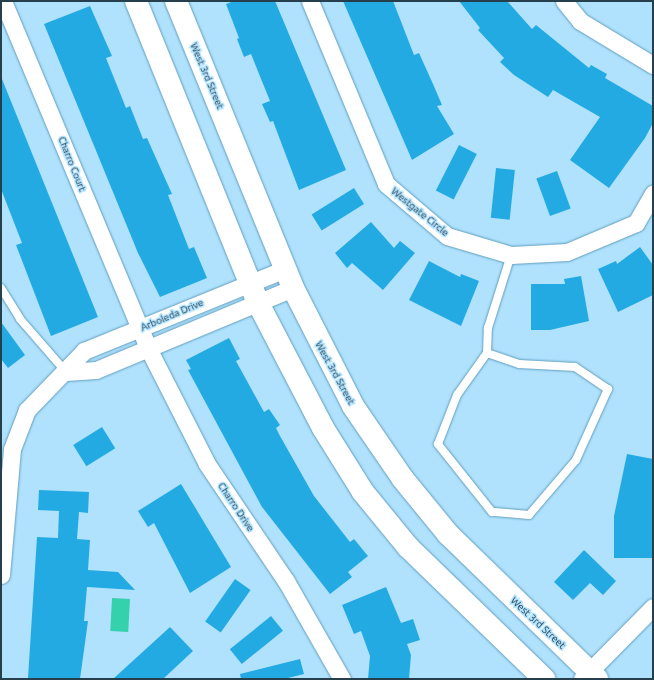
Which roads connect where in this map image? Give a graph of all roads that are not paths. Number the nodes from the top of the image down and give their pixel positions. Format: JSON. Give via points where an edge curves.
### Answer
{"nodes":[{"id":1,"x":3,"y":1,"type":"edge"},
{"id":2,"x":136,"y":1,"type":"edge"},
{"id":3,"x":176,"y":1,"type":"edge"},
{"id":4,"x":310,"y":1,"type":"edge"},
{"id":5,"x":564,"y":1,"type":"edge"},
{"id":6,"x":653,"y":65,"type":"edge"},
{"id":7,"x":653,"y":194,"type":"edge"},
{"id":8,"x":511,"y":255,"type":"junction"},
{"id":9,"x":284,"y":269,"type":"junction"},
{"id":10,"x":250,"y":283,"type":"junction"},
{"id":11,"x":1,"y":288,"type":"edge"},
{"id":12,"x":293,"y":288,"type":"junction"},
{"id":13,"x":258,"y":303,"type":"junction"},
{"id":14,"x":140,"y":328,"type":"junction"},
{"id":15,"x":148,"y":348,"type":"junction"},
{"id":16,"x":487,"y":353,"type":"junction"},
{"id":17,"x":66,"y":372,"type":"junction"},
{"id":18,"x":1,"y":575,"type":"edge"},
{"id":19,"x":653,"y":607,"type":"edge"},
{"id":20,"x":589,"y":676,"type":"edge"},
{"id":21,"x":342,"y":679,"type":"edge"},
{"id":22,"x":544,"y":679,"type":"edge"}],
"edges":[{"from":1,"to":14,"type":"street","name":"Charro Court"},
{"from":2,"to":10,"type":"main road"},
{"from":3,"to":9,"type":"main road","name":"West 3rd Street"},
{"from":4,"to":8,"type":"street","name":"Westgate Circle","via":[[386,184],[447,236]]},
{"from":5,"to":6,"type":"street","via":[[580,21]]},
{"from":7,"to":8,"type":"street","name":"Westgate Circle","via":[[636,223],[567,252]]},
{"from":8,"to":16,"type":"lane","via":[[488,328]]},
{"from":9,"to":10,"type":"street","name":"Arboleda Drive"},
{"from":9,"to":12,"type":"main road","name":"West 3rd Street"},
{"from":10,"to":13,"type":"main road"},
{"from":10,"to":14,"type":"street","name":"Arboleda Drive"},
{"from":11,"to":17,"type":"lane","via":[[20,319]]},
{"from":12,"to":13,"type":"street"},
{"from":12,"to":20,"type":"main road","name":"West 3rd Street","via":[[334,376],[403,479],[471,560]]},
{"from":13,"to":15,"type":"street"},
{"from":13,"to":22,"type":"main road","via":[[296,380],[363,492],[445,586]]},
{"from":14,"to":15,"type":"street","name":"Charro Drive"},
{"from":14,"to":17,"type":"street","name":"Arboleda Drive","via":[[84,351]]},
{"from":15,"to":17,"type":"street","via":[[96,370]]},
{"from":15,"to":21,"type":"street","name":"Charro Drive","via":[[206,464],[286,581]]},
{"from":16,"to":16,"type":"lane","via":[[457,395],[438,444],[492,512],[529,515],[576,460],[608,389],[575,367],[519,364]]},
{"from":17,"to":18,"type":"street","name":"Arboleda Drive","via":[[27,410],[12,449]]},
{"from":19,"to":20,"type":"street"}]}
